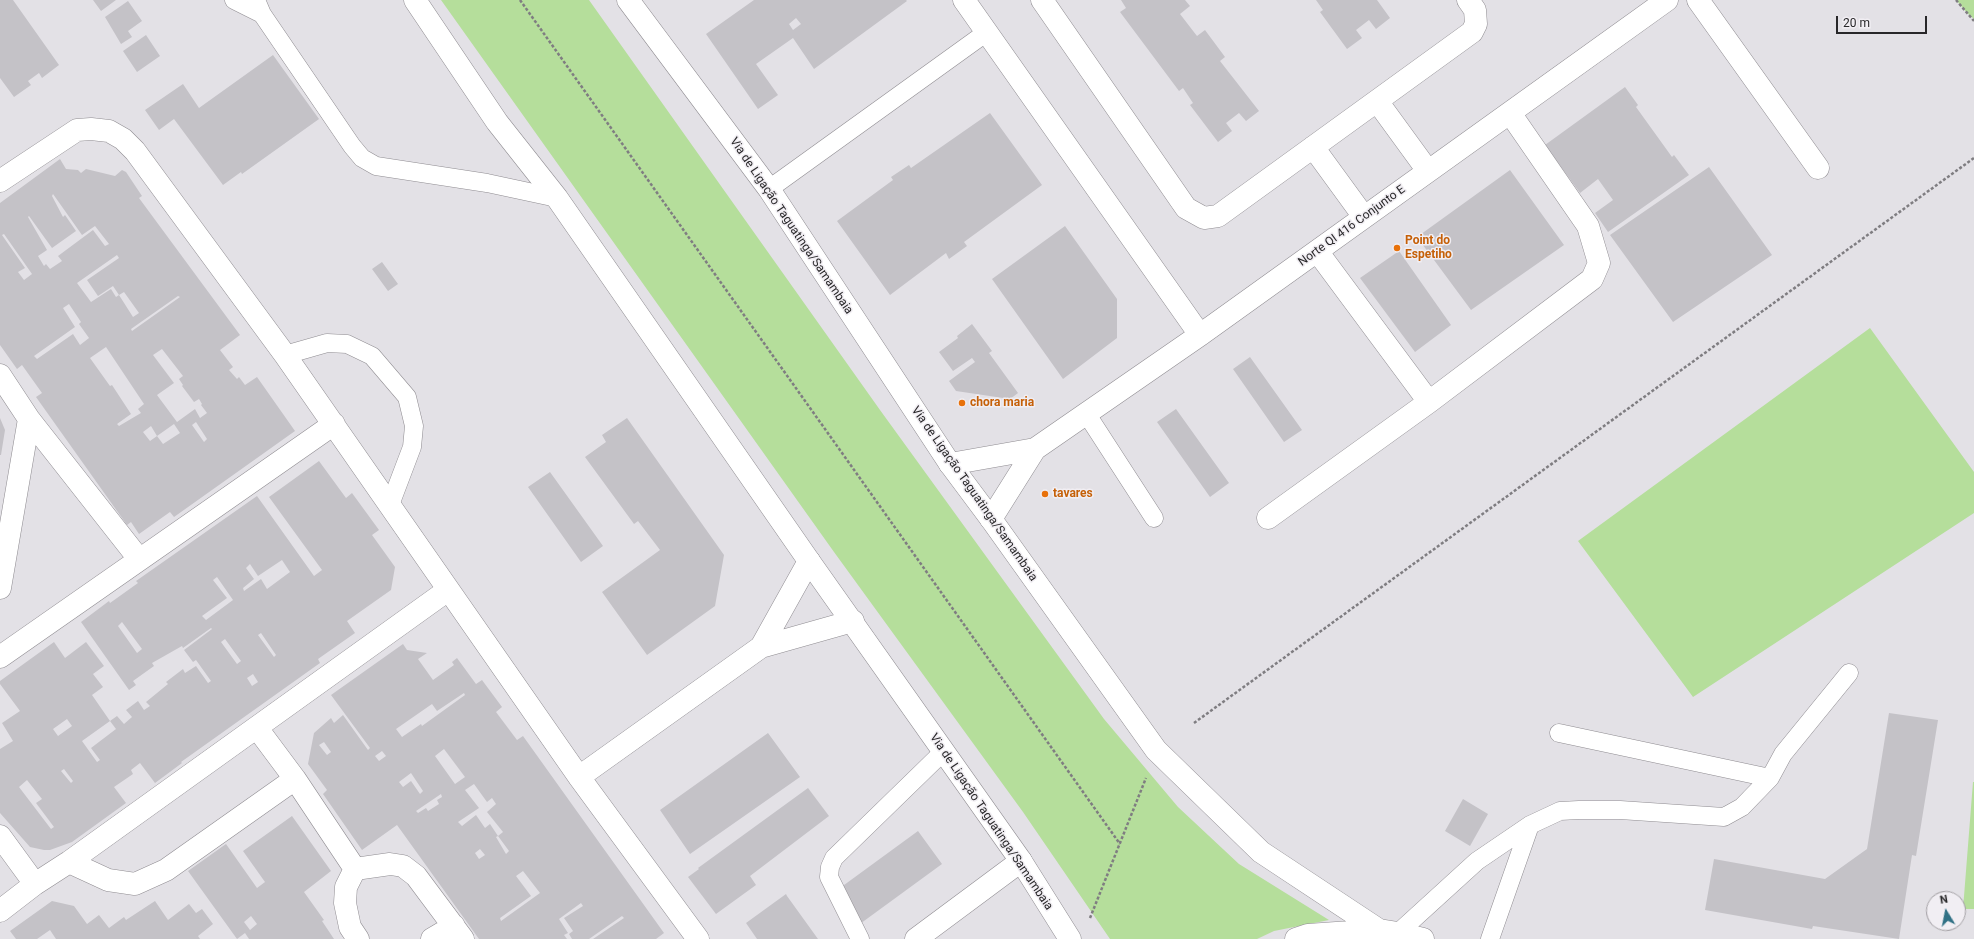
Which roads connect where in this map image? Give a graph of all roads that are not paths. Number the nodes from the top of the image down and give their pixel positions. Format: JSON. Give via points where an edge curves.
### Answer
{"nodes":[{"id":1,"x":234,"y":0,"type":"edge"},
{"id":2,"x":415,"y":0,"type":"edge"},
{"id":3,"x":628,"y":0,"type":"edge"},
{"id":4,"x":964,"y":0,"type":"edge"},
{"id":5,"x":1042,"y":0,"type":"edge"},
{"id":6,"x":1468,"y":0,"type":"edge"},
{"id":7,"x":1667,"y":0,"type":"edge"},
{"id":8,"x":1698,"y":0,"type":"edge"},
{"id":9,"x":259,"y":7,"type":"edge"},
{"id":10,"x":987,"y":32,"type":"junction"},
{"id":11,"x":1377,"y":101,"type":"junction"},
{"id":12,"x":1510,"y":112,"type":"junction"},
{"id":13,"x":1314,"y":147,"type":"junction"},
{"id":14,"x":1818,"y":168,"type":"dead end"},
{"id":15,"x":1428,"y":172,"type":"junction"},
{"id":16,"x":0,"y":181,"type":"edge"},
{"id":17,"x":769,"y":189,"type":"junction"},
{"id":18,"x":557,"y":198,"type":"junction"},
{"id":19,"x":1364,"y":217,"type":"junction"},
{"id":20,"x":1316,"y":251,"type":"junction"},
{"id":21,"x":1200,"y":335,"type":"junction"},
{"id":22,"x":285,"y":355,"type":"junction"},
{"id":23,"x":0,"y":375,"type":"edge"},
{"id":24,"x":1429,"y":402,"type":"junction"},
{"id":25,"x":1086,"y":413,"type":"junction"},
{"id":26,"x":29,"y":419,"type":"junction"},
{"id":27,"x":334,"y":424,"type":"junction"},
{"id":28,"x":1035,"y":449,"type":"junction"},
{"id":29,"x":950,"y":464,"type":"junction"},
{"id":30,"x":390,"y":506,"type":"junction"},
{"id":31,"x":1154,"y":518,"type":"dead end"},
{"id":32,"x":1268,"y":518,"type":"dead end"},
{"id":33,"x":991,"y":519,"type":"junction"},
{"id":34,"x":139,"y":560,"type":"junction"},
{"id":35,"x":809,"y":561,"type":"junction"},
{"id":36,"x":0,"y":588,"type":"edge"},
{"id":37,"x":448,"y":590,"type":"junction"},
{"id":38,"x":853,"y":621,"type":"junction"},
{"id":39,"x":761,"y":647,"type":"junction"},
{"id":40,"x":0,"y":657,"type":"edge"},
{"id":41,"x":1849,"y":673,"type":"dead end"},
{"id":42,"x":257,"y":728,"type":"junction"},
{"id":43,"x":1559,"y":733,"type":"dead end"},
{"id":44,"x":943,"y":752,"type":"junction"},
{"id":45,"x":579,"y":777,"type":"junction"},
{"id":46,"x":295,"y":778,"type":"junction"},
{"id":47,"x":1770,"y":778,"type":"junction"},
{"id":48,"x":1530,"y":825,"type":"junction"},
{"id":49,"x":0,"y":836,"type":"edge"},
{"id":50,"x":1021,"y":861,"type":"junction"},
{"id":51,"x":69,"y":862,"type":"junction"},
{"id":52,"x":355,"y":869,"type":"junction"},
{"id":53,"x":35,"y":884,"type":"junction"},
{"id":54,"x":0,"y":911,"type":"edge"},
{"id":55,"x":1388,"y":931,"type":"junction"},
{"id":56,"x":458,"y":932,"type":"edge"},
{"id":57,"x":358,"y":939,"type":"edge"},
{"id":58,"x":432,"y":939,"type":"edge"},
{"id":59,"x":698,"y":939,"type":"edge"},
{"id":60,"x":860,"y":939,"type":"edge"},
{"id":61,"x":916,"y":939,"type":"edge"},
{"id":62,"x":1070,"y":939,"type":"edge"},
{"id":63,"x":1296,"y":939,"type":"edge"},
{"id":64,"x":1423,"y":939,"type":"edge"},
{"id":65,"x":1490,"y":939,"type":"edge"}],
"edges":[{"from":1,"to":9,"type":"lane"},
{"from":2,"to":18,"type":"street","name":"Via de Ligação Taguatinga/Samambaia","via":[[497,122]]},
{"from":3,"to":17,"type":"street","name":"Via de Ligação Taguatinga/Samambaia"},
{"from":4,"to":10,"type":"street"},
{"from":5,"to":13,"type":"street","via":[[1186,208],[1204,218],[1218,216]]},
{"from":6,"to":11,"type":"street","via":[[1475,10],[1476,24],[1472,32]]},
{"from":7,"to":12,"type":"street","name":"Norte QI 416 Conjunto E"},
{"from":8,"to":14,"type":"street"},
{"from":9,"to":18,"type":"lane","via":[[362,158],[376,166],[487,183]]},
{"from":10,"to":17,"type":"lane"},
{"from":10,"to":21,"type":"street"},
{"from":11,"to":13,"type":"street"},
{"from":11,"to":15,"type":"street"},
{"from":12,"to":15,"type":"street","name":"Norte QI 416 Conjunto E"},
{"from":12,"to":24,"type":"street","via":[[1588,226],[1599,263],[1592,279]]},
{"from":13,"to":19,"type":"street"},
{"from":15,"to":19,"type":"street","name":"Norte QI 416 Conjunto E"},
{"from":16,"to":22,"type":"street","via":[[77,130],[109,131],[124,140],[135,151]]},
{"from":17,"to":29,"type":"street","name":"Via de Ligação Taguatinga/Samambaia"},
{"from":18,"to":35,"type":"street","name":"Via de Ligação Taguatinga/Samambaia"},
{"from":19,"to":20,"type":"street","name":"Norte QI 416 Conjunto E"},
{"from":20,"to":21,"type":"street","name":"Norte QI 416 Conjunto E"},
{"from":20,"to":24,"type":"street"},
{"from":21,"to":25,"type":"street","name":"Norte QI 416 Conjunto E"},
{"from":22,"to":27,"type":"street"},
{"from":22,"to":30,"type":"lane","via":[[327,343],[347,344],[372,356],[407,397],[414,426],[412,447]]},
{"from":23,"to":26,"type":"street"},
{"from":24,"to":32,"type":"street"},
{"from":25,"to":28,"type":"street","name":"Norte QI 416 Conjunto E"},
{"from":25,"to":31,"type":"lane"},
{"from":26,"to":34,"type":"street"},
{"from":26,"to":36,"type":"street"},
{"from":27,"to":30,"type":"street"},
{"from":27,"to":34,"type":"street"},
{"from":28,"to":29,"type":"street","name":"Norte QI 416 Conjunto E"},
{"from":28,"to":33,"type":"street","name":"Norte QI 416 Conjunto E"},
{"from":29,"to":33,"type":"street","name":"Via de Ligação Taguatinga/Samambaia"},
{"from":30,"to":37,"type":"street"},
{"from":33,"to":55,"type":"street","name":"Via de Ligação Taguatinga/Samambaia","via":[[1156,750],[1262,852]]},
{"from":34,"to":40,"type":"street"},
{"from":35,"to":38,"type":"street","name":"Via de Ligação Taguatinga/Samambaia"},
{"from":35,"to":39,"type":"street"},
{"from":37,"to":42,"type":"street"},
{"from":37,"to":45,"type":"street"},
{"from":38,"to":39,"type":"street"},
{"from":38,"to":44,"type":"street","name":"Via de Ligação Taguatinga/Samambaia"},
{"from":39,"to":45,"type":"street"},
{"from":41,"to":47,"type":"lane","via":[[1783,754]]},
{"from":42,"to":46,"type":"street"},
{"from":42,"to":51,"type":"street"},
{"from":43,"to":47,"type":"lane"},
{"from":44,"to":50,"type":"street","name":"Via de Ligação Taguatinga/Samambaia"},
{"from":44,"to":60,"type":"lane","via":[[834,858],[830,867],[829,877]]},
{"from":45,"to":59,"type":"street"},
{"from":46,"to":51,"type":"street","via":[[166,870],[135,884],[108,880]]},
{"from":46,"to":52,"type":"street"},
{"from":47,"to":48,"type":"lane","via":[[1742,807],[1724,817],[1579,810],[1560,811]]},
{"from":48,"to":55,"type":"lane","via":[[1476,861]]},
{"from":48,"to":65,"type":"lane"},
{"from":49,"to":53,"type":"street"},
{"from":50,"to":61,"type":"street"},
{"from":50,"to":62,"type":"street","name":"Via de Ligação Taguatinga/Samambaia"},
{"from":51,"to":53,"type":"street"},
{"from":52,"to":56,"type":"street","via":[[390,864],[403,866],[416,876]]},
{"from":52,"to":57,"type":"street","via":[[346,887],[345,903],[350,927]]},
{"from":53,"to":54,"type":"street"},
{"from":55,"to":63,"type":"street","via":[[1308,935]]},
{"from":55,"to":64,"type":"street"},
{"from":56,"to":58,"type":"street"}]}
